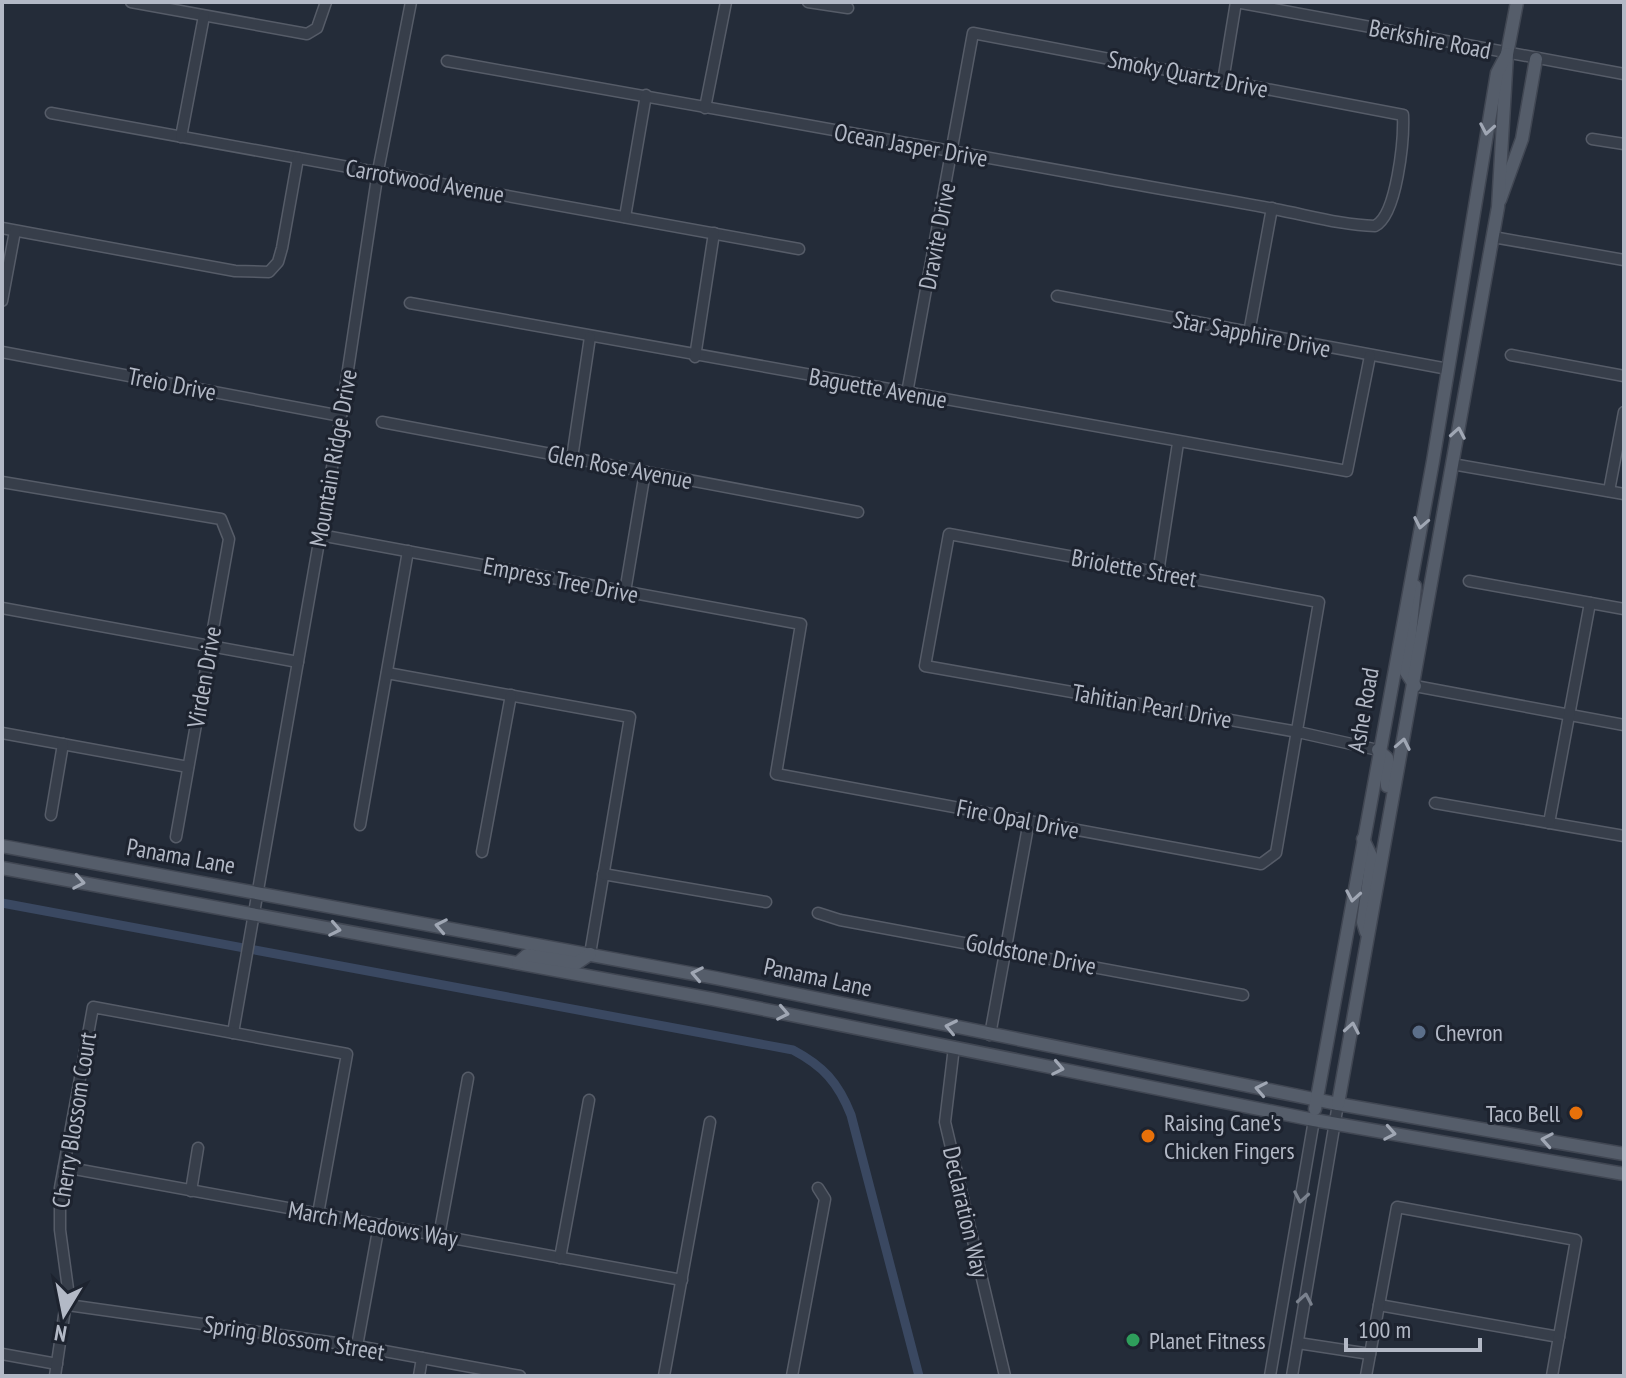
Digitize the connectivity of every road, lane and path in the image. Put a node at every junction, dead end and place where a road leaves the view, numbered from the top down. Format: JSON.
{"nodes":[{"id":1,"x":131,"y":2,"type":"edge"},
{"id":2,"x":326,"y":2,"type":"edge"},
{"id":3,"x":411,"y":2,"type":"edge"},
{"id":4,"x":726,"y":2,"type":"edge"},
{"id":5,"x":808,"y":2,"type":"edge"},
{"id":6,"x":1236,"y":2,"type":"edge"},
{"id":7,"x":1517,"y":2,"type":"edge"},
{"id":8,"x":848,"y":8,"type":"dead end"},
{"id":9,"x":204,"y":16,"type":"junction"},
{"id":10,"x":973,"y":33,"type":"joint"},
{"id":11,"x":1507,"y":54,"type":"junction"},
{"id":12,"x":1536,"y":59,"type":"junction"},
{"id":13,"x":447,"y":61,"type":"dead end"},
{"id":14,"x":1624,"y":74,"type":"edge"},
{"id":15,"x":1223,"y":81,"type":"junction"},
{"id":16,"x":646,"y":95,"type":"junction"},
{"id":17,"x":705,"y":108,"type":"junction"},
{"id":18,"x":51,"y":113,"type":"dead end"},
{"id":19,"x":181,"y":137,"type":"junction"},
{"id":20,"x":1592,"y":139,"type":"dead end"},
{"id":21,"x":1624,"y":144,"type":"edge"},
{"id":22,"x":952,"y":152,"type":"junction"},
{"id":23,"x":298,"y":158,"type":"junction"},
{"id":24,"x":378,"y":171,"type":"junction"},
{"id":25,"x":1498,"y":207,"type":"junction"},
{"id":26,"x":1272,"y":208,"type":"junction"},
{"id":27,"x":625,"y":217,"type":"junction"},
{"id":28,"x":1375,"y":226,"type":"joint"},
{"id":29,"x":2,"y":228,"type":"edge"},
{"id":30,"x":15,"y":231,"type":"junction"},
{"id":31,"x":714,"y":233,"type":"junction"},
{"id":32,"x":1493,"y":237,"type":"junction"},
{"id":33,"x":799,"y":249,"type":"dead end"},
{"id":34,"x":1624,"y":260,"type":"edge"},
{"id":35,"x":1057,"y":296,"type":"dead end"},
{"id":36,"x":2,"y":301,"type":"edge"},
{"id":37,"x":410,"y":303,"type":"dead end"},
{"id":38,"x":1249,"y":333,"type":"junction"},
{"id":39,"x":590,"y":337,"type":"junction"},
{"id":40,"x":2,"y":352,"type":"edge"},
{"id":41,"x":1511,"y":355,"type":"dead end"},
{"id":42,"x":1370,"y":356,"type":"junction"},
{"id":43,"x":695,"y":357,"type":"junction"},
{"id":44,"x":1448,"y":369,"type":"junction"},
{"id":45,"x":1624,"y":376,"type":"edge"},
{"id":46,"x":907,"y":393,"type":"junction"},
{"id":47,"x":1624,"y":412,"type":"edge"},
{"id":48,"x":341,"y":416,"type":"junction"},
{"id":49,"x":382,"y":422,"type":"dead end"},
{"id":50,"x":1178,"y":443,"type":"junction"},
{"id":51,"x":572,"y":458,"type":"junction"},
{"id":52,"x":1452,"y":464,"type":"junction"},
{"id":53,"x":645,"y":472,"type":"junction"},
{"id":54,"x":2,"y":482,"type":"edge"},
{"id":55,"x":1609,"y":491,"type":"junction"},
{"id":56,"x":1624,"y":494,"type":"edge"},
{"id":57,"x":858,"y":512,"type":"dead end"},
{"id":58,"x":320,"y":535,"type":"junction"},
{"id":59,"x":408,"y":551,"type":"junction"},
{"id":60,"x":1412,"y":571,"type":"junction"},
{"id":61,"x":1158,"y":573,"type":"junction"},
{"id":62,"x":1469,"y":581,"type":"dead end"},
{"id":63,"x":625,"y":592,"type":"junction"},
{"id":64,"x":1590,"y":603,"type":"junction"},
{"id":65,"x":2,"y":608,"type":"edge"},
{"id":66,"x":1624,"y":609,"type":"edge"},
{"id":67,"x":209,"y":647,"type":"junction"},
{"id":68,"x":298,"y":662,"type":"junction"},
{"id":69,"x":925,"y":666,"type":"joint"},
{"id":70,"x":387,"y":673,"type":"junction"},
{"id":71,"x":1415,"y":686,"type":"junction"},
{"id":72,"x":511,"y":695,"type":"junction"},
{"id":73,"x":1569,"y":715,"type":"junction"},
{"id":74,"x":1624,"y":725,"type":"edge"},
{"id":75,"x":1298,"y":732,"type":"junction"},
{"id":76,"x":2,"y":733,"type":"edge"},
{"id":77,"x":63,"y":744,"type":"junction"},
{"id":78,"x":1378,"y":750,"type":"junction"},
{"id":79,"x":188,"y":767,"type":"junction"},
{"id":80,"x":776,"y":774,"type":"joint"},
{"id":81,"x":1435,"y":803,"type":"dead end"},
{"id":82,"x":51,"y":815,"type":"dead end"},
{"id":83,"x":1029,"y":821,"type":"junction"},
{"id":84,"x":1549,"y":823,"type":"junction"},
{"id":85,"x":360,"y":825,"type":"dead end"},
{"id":86,"x":1624,"y":836,"type":"edge"},
{"id":87,"x":176,"y":837,"type":"dead end"},
{"id":88,"x":1363,"y":839,"type":"junction"},
{"id":89,"x":1385,"y":844,"type":"junction"},
{"id":90,"x":2,"y":846,"type":"edge"},
{"id":91,"x":482,"y":852,"type":"dead end"},
{"id":92,"x":2,"y":868,"type":"edge"},
{"id":93,"x":603,"y":874,"type":"junction"},
{"id":94,"x":259,"y":892,"type":"junction"},
{"id":95,"x":766,"y":902,"type":"dead end"},
{"id":96,"x":818,"y":913,"type":"dead end"},
{"id":97,"x":255,"y":914,"type":"junction"},
{"id":98,"x":1368,"y":936,"type":"junction"},
{"id":99,"x":1006,"y":948,"type":"junction"},
{"id":100,"x":590,"y":954,"type":"junction"},
{"id":101,"x":518,"y":963,"type":"junction"},
{"id":102,"x":1243,"y":995,"type":"dead end"},
{"id":103,"x":233,"y":1033,"type":"junction"},
{"id":104,"x":990,"y":1035,"type":"junction"},
{"id":105,"x":954,"y":1047,"type":"junction"},
{"id":106,"x":468,"y":1078,"type":"dead end"},
{"id":107,"x":589,"y":1100,"type":"dead end"},
{"id":108,"x":1317,"y":1100,"type":"junction"},
{"id":109,"x":1338,"y":1104,"type":"junction"},
{"id":110,"x":1314,"y":1120,"type":"junction"},
{"id":111,"x":710,"y":1122,"type":"dead end"},
{"id":112,"x":1335,"y":1123,"type":"junction"},
{"id":113,"x":198,"y":1148,"type":"dead end"},
{"id":114,"x":1624,"y":1154,"type":"edge"},
{"id":115,"x":64,"y":1167,"type":"junction"},
{"id":116,"x":1624,"y":1174,"type":"edge"},
{"id":117,"x":818,"y":1188,"type":"dead end"},
{"id":118,"x":191,"y":1191,"type":"junction"},
{"id":119,"x":318,"y":1214,"type":"junction"},
{"id":120,"x":379,"y":1225,"type":"junction"},
{"id":121,"x":439,"y":1236,"type":"junction"},
{"id":122,"x":560,"y":1258,"type":"junction"},
{"id":123,"x":682,"y":1280,"type":"junction"},
{"id":124,"x":68,"y":1305,"type":"junction"},
{"id":125,"x":1379,"y":1305,"type":"junction"},
{"id":126,"x":1559,"y":1337,"type":"junction"},
{"id":127,"x":1298,"y":1343,"type":"junction"},
{"id":128,"x":357,"y":1346,"type":"junction"},
{"id":129,"x":2,"y":1354,"type":"edge"},
{"id":130,"x":1370,"y":1354,"type":"junction"},
{"id":131,"x":422,"y":1358,"type":"junction"},
{"id":132,"x":56,"y":1370,"type":"edge"},
{"id":133,"x":419,"y":1376,"type":"edge"},
{"id":134,"x":520,"y":1376,"type":"edge"},
{"id":135,"x":664,"y":1376,"type":"edge"},
{"id":136,"x":792,"y":1376,"type":"edge"},
{"id":137,"x":1005,"y":1376,"type":"edge"},
{"id":138,"x":1270,"y":1376,"type":"edge"},
{"id":139,"x":1292,"y":1376,"type":"edge"},
{"id":140,"x":1366,"y":1376,"type":"edge"},
{"id":141,"x":1552,"y":1376,"type":"edge"}],
"edges":[{"from":1,"to":9,"type":"street"},
{"from":2,"to":9,"type":"street"},
{"from":3,"to":24,"type":"street","name":"Mountain Ridge Drive"},
{"from":4,"to":17,"type":"street"},
{"from":5,"to":8,"type":"street"},
{"from":6,"to":11,"type":"street","name":"Berkshire Road"},
{"from":6,"to":15,"type":"street"},
{"from":7,"to":11,"type":"main road","name":"Ashe Road"},
{"from":9,"to":19,"type":"street"},
{"from":10,"to":15,"type":"street","name":"Smoky Quartz Drive"},
{"from":10,"to":22,"type":"street","name":"Dravite Drive"},
{"from":11,"to":12,"type":"street","name":"Berkshire Road"},
{"from":11,"to":25,"type":"main road","name":"Ashe Road"},
{"from":11,"to":44,"type":"main road","name":"Ashe Road","one_way":true},
{"from":12,"to":14,"type":"street","name":"Berkshire Road"},
{"from":12,"to":25,"type":"main road"},
{"from":13,"to":16,"type":"street","name":"Ocean Jasper Drive"},
{"from":15,"to":28,"type":"street","name":"Smoky Quartz Drive"},
{"from":16,"to":17,"type":"street","name":"Ocean Jasper Drive"},
{"from":16,"to":27,"type":"street"},
{"from":17,"to":22,"type":"street","name":"Ocean Jasper Drive"},
{"from":18,"to":19,"type":"street","name":"Carrotwood Avenue"},
{"from":19,"to":23,"type":"street","name":"Carrotwood Avenue"},
{"from":20,"to":21,"type":"street"},
{"from":22,"to":26,"type":"street","name":"Ocean Jasper Drive"},
{"from":22,"to":46,"type":"street","name":"Dravite Drive"},
{"from":23,"to":24,"type":"street","name":"Carrotwood Avenue"},
{"from":23,"to":30,"type":"street"},
{"from":24,"to":27,"type":"street","name":"Carrotwood Avenue"},
{"from":24,"to":48,"type":"street","name":"Mountain Ridge Drive"},
{"from":25,"to":32,"type":"main road","name":"Ashe Road"},
{"from":26,"to":28,"type":"street","name":"Ocean Jasper Drive"},
{"from":26,"to":38,"type":"street"},
{"from":27,"to":31,"type":"street","name":"Carrotwood Avenue"},
{"from":29,"to":30,"type":"street"},
{"from":30,"to":36,"type":"street"},
{"from":31,"to":33,"type":"street","name":"Carrotwood Avenue"},
{"from":31,"to":43,"type":"street"},
{"from":32,"to":34,"type":"street"},
{"from":52,"to":32,"type":"main road","name":"Ashe Road","one_way":true},
{"from":35,"to":38,"type":"street","name":"Star Sapphire Drive"},
{"from":37,"to":39,"type":"street","name":"Baguette Avenue"},
{"from":38,"to":42,"type":"street","name":"Star Sapphire Drive"},
{"from":39,"to":43,"type":"street","name":"Baguette Avenue"},
{"from":39,"to":51,"type":"street"},
{"from":40,"to":48,"type":"street","name":"Treio Drive"},
{"from":41,"to":45,"type":"street"},
{"from":42,"to":44,"type":"street","name":"Star Sapphire Drive"},
{"from":42,"to":50,"type":"street","name":"Baguette Avenue"},
{"from":43,"to":46,"type":"street","name":"Baguette Avenue"},
{"from":44,"to":60,"type":"main road","name":"Ashe Road","one_way":true},
{"from":46,"to":50,"type":"street","name":"Baguette Avenue"},
{"from":47,"to":55,"type":"street"},
{"from":48,"to":58,"type":"street","name":"Mountain Ridge Drive"},
{"from":49,"to":51,"type":"street","name":"Glen Rose Avenue"},
{"from":50,"to":61,"type":"street"},
{"from":51,"to":53,"type":"street","name":"Glen Rose Avenue"},
{"from":52,"to":55,"type":"street"},
{"from":52,"to":71,"type":"main road","name":"Ashe Road"},
{"from":53,"to":57,"type":"street","name":"Glen Rose Avenue"},
{"from":53,"to":63,"type":"street"},
{"from":54,"to":67,"type":"street","name":"Virden Drive"},
{"from":55,"to":56,"type":"street"},
{"from":58,"to":59,"type":"street","name":"Empress Tree Drive"},
{"from":58,"to":68,"type":"street","name":"Mountain Ridge Drive"},
{"from":59,"to":63,"type":"street","name":"Empress Tree Drive"},
{"from":59,"to":70,"type":"street"},
{"from":60,"to":71,"type":"main road"},
{"from":60,"to":78,"type":"main road","name":"Ashe Road"},
{"from":61,"to":69,"type":"street","name":"Briolette Street"},
{"from":61,"to":75,"type":"street","name":"Briolette Street"},
{"from":62,"to":64,"type":"street"},
{"from":63,"to":80,"type":"street","name":"Empress Tree Drive"},
{"from":64,"to":66,"type":"street"},
{"from":64,"to":73,"type":"street"},
{"from":65,"to":67,"type":"street"},
{"from":67,"to":68,"type":"street"},
{"from":67,"to":79,"type":"street","name":"Virden Drive"},
{"from":68,"to":94,"type":"street","name":"Mountain Ridge Drive"},
{"from":69,"to":75,"type":"street","name":"Tahitian Pearl Drive"},
{"from":70,"to":72,"type":"street"},
{"from":70,"to":85,"type":"street"},
{"from":71,"to":73,"type":"street"},
{"from":89,"to":71,"type":"main road","name":"Ashe Road","one_way":true},
{"from":72,"to":91,"type":"street"},
{"from":72,"to":93,"type":"street"},
{"from":73,"to":74,"type":"street"},
{"from":73,"to":84,"type":"street"},
{"from":75,"to":78,"type":"street","name":"Tahitian Pearl Drive"},
{"from":75,"to":83,"type":"street","name":"Fire Opal Drive"},
{"from":76,"to":77,"type":"street"},
{"from":77,"to":79,"type":"street"},
{"from":77,"to":82,"type":"street"},
{"from":78,"to":88,"type":"main road","name":"Ashe Road"},
{"from":78,"to":89,"type":"main road"},
{"from":79,"to":87,"type":"street","name":"Virden Drive"},
{"from":80,"to":83,"type":"street","name":"Fire Opal Drive"},
{"from":81,"to":84,"type":"street"},
{"from":83,"to":99,"type":"street"},
{"from":84,"to":86,"type":"street"},
{"from":88,"to":98,"type":"main road"},
{"from":88,"to":108,"type":"main road","name":"Ashe Road","one_way":true},
{"from":89,"to":98,"type":"main road","name":"Ashe Road"},
{"from":90,"to":94,"type":"main road","name":"Panama Lane"},
{"from":92,"to":97,"type":"main road","name":"Panama Lane","one_way":true},
{"from":93,"to":95,"type":"street"},
{"from":93,"to":100,"type":"street"},
{"from":94,"to":97,"type":"street","name":"Mountain Ridge Drive"},
{"from":100,"to":94,"type":"main road","name":"Panama Lane","one_way":true},
{"from":96,"to":99,"type":"street","name":"Goldstone Drive"},
{"from":97,"to":101,"type":"main road","name":"Panama Lane","one_way":true},
{"from":97,"to":103,"type":"street","name":"Mountain Ridge Drive"},
{"from":109,"to":98,"type":"main road","name":"Ashe Road","one_way":true},
{"from":99,"to":102,"type":"street","name":"Goldstone Drive"},
{"from":99,"to":104,"type":"street"},
{"from":100,"to":101,"type":"main road"},
{"from":104,"to":100,"type":"main road","name":"Panama Lane","one_way":true},
{"from":101,"to":105,"type":"main road","name":"Panama Lane","one_way":true},
{"from":103,"to":115,"type":"street","name":"Cherry Blossom Court"},
{"from":103,"to":119,"type":"street"},
{"from":104,"to":105,"type":"main road"},
{"from":108,"to":104,"type":"main road","name":"Panama Lane","one_way":true},
{"from":105,"to":110,"type":"main road","name":"Panama Lane","one_way":true},
{"from":105,"to":137,"type":"street","name":"Declaration Way"},
{"from":106,"to":121,"type":"street"},
{"from":107,"to":122,"type":"street"},
{"from":108,"to":109,"type":"main road","name":"Panama Lane"},
{"from":108,"to":110,"type":"main road","name":"Ashe Road"},
{"from":109,"to":112,"type":"street","name":"Ashe Road"},
{"from":114,"to":109,"type":"main road","name":"Panama Lane","one_way":true},
{"from":110,"to":112,"type":"main road","name":"Panama Lane"},
{"from":110,"to":138,"type":"street","name":"Ashe Road","one_way":true},
{"from":111,"to":123,"type":"street"},
{"from":112,"to":116,"type":"main road","name":"Panama Lane","one_way":true},
{"from":127,"to":112,"type":"street","name":"Ashe Road","one_way":true},
{"from":113,"to":118,"type":"street"},
{"from":115,"to":118,"type":"street","name":"March Meadows Way"},
{"from":115,"to":124,"type":"street","name":"Cherry Blossom Court"},
{"from":117,"to":136,"type":"street"},
{"from":118,"to":119,"type":"street","name":"March Meadows Way"},
{"from":119,"to":120,"type":"street","name":"March Meadows Way"},
{"from":120,"to":121,"type":"street","name":"March Meadows Way"},
{"from":120,"to":128,"type":"street"},
{"from":121,"to":122,"type":"street","name":"March Meadows Way"},
{"from":122,"to":123,"type":"street","name":"March Meadows Way"},
{"from":123,"to":135,"type":"street"},
{"from":124,"to":128,"type":"street","name":"Spring Blossom Street"},
{"from":124,"to":132,"type":"street","name":"Cherry Blossom Court"},
{"from":125,"to":126,"type":"street"},
{"from":125,"to":126,"type":"street"},
{"from":125,"to":130,"type":"street"},
{"from":126,"to":141,"type":"street"},
{"from":127,"to":130,"type":"street"},
{"from":127,"to":139,"type":"street","name":"Ashe Road"},
{"from":128,"to":131,"type":"street","name":"Spring Blossom Street"},
{"from":129,"to":132,"type":"street"},
{"from":130,"to":140,"type":"street"},
{"from":131,"to":133,"type":"street"},
{"from":131,"to":134,"type":"street","name":"Spring Blossom Street"}]}
